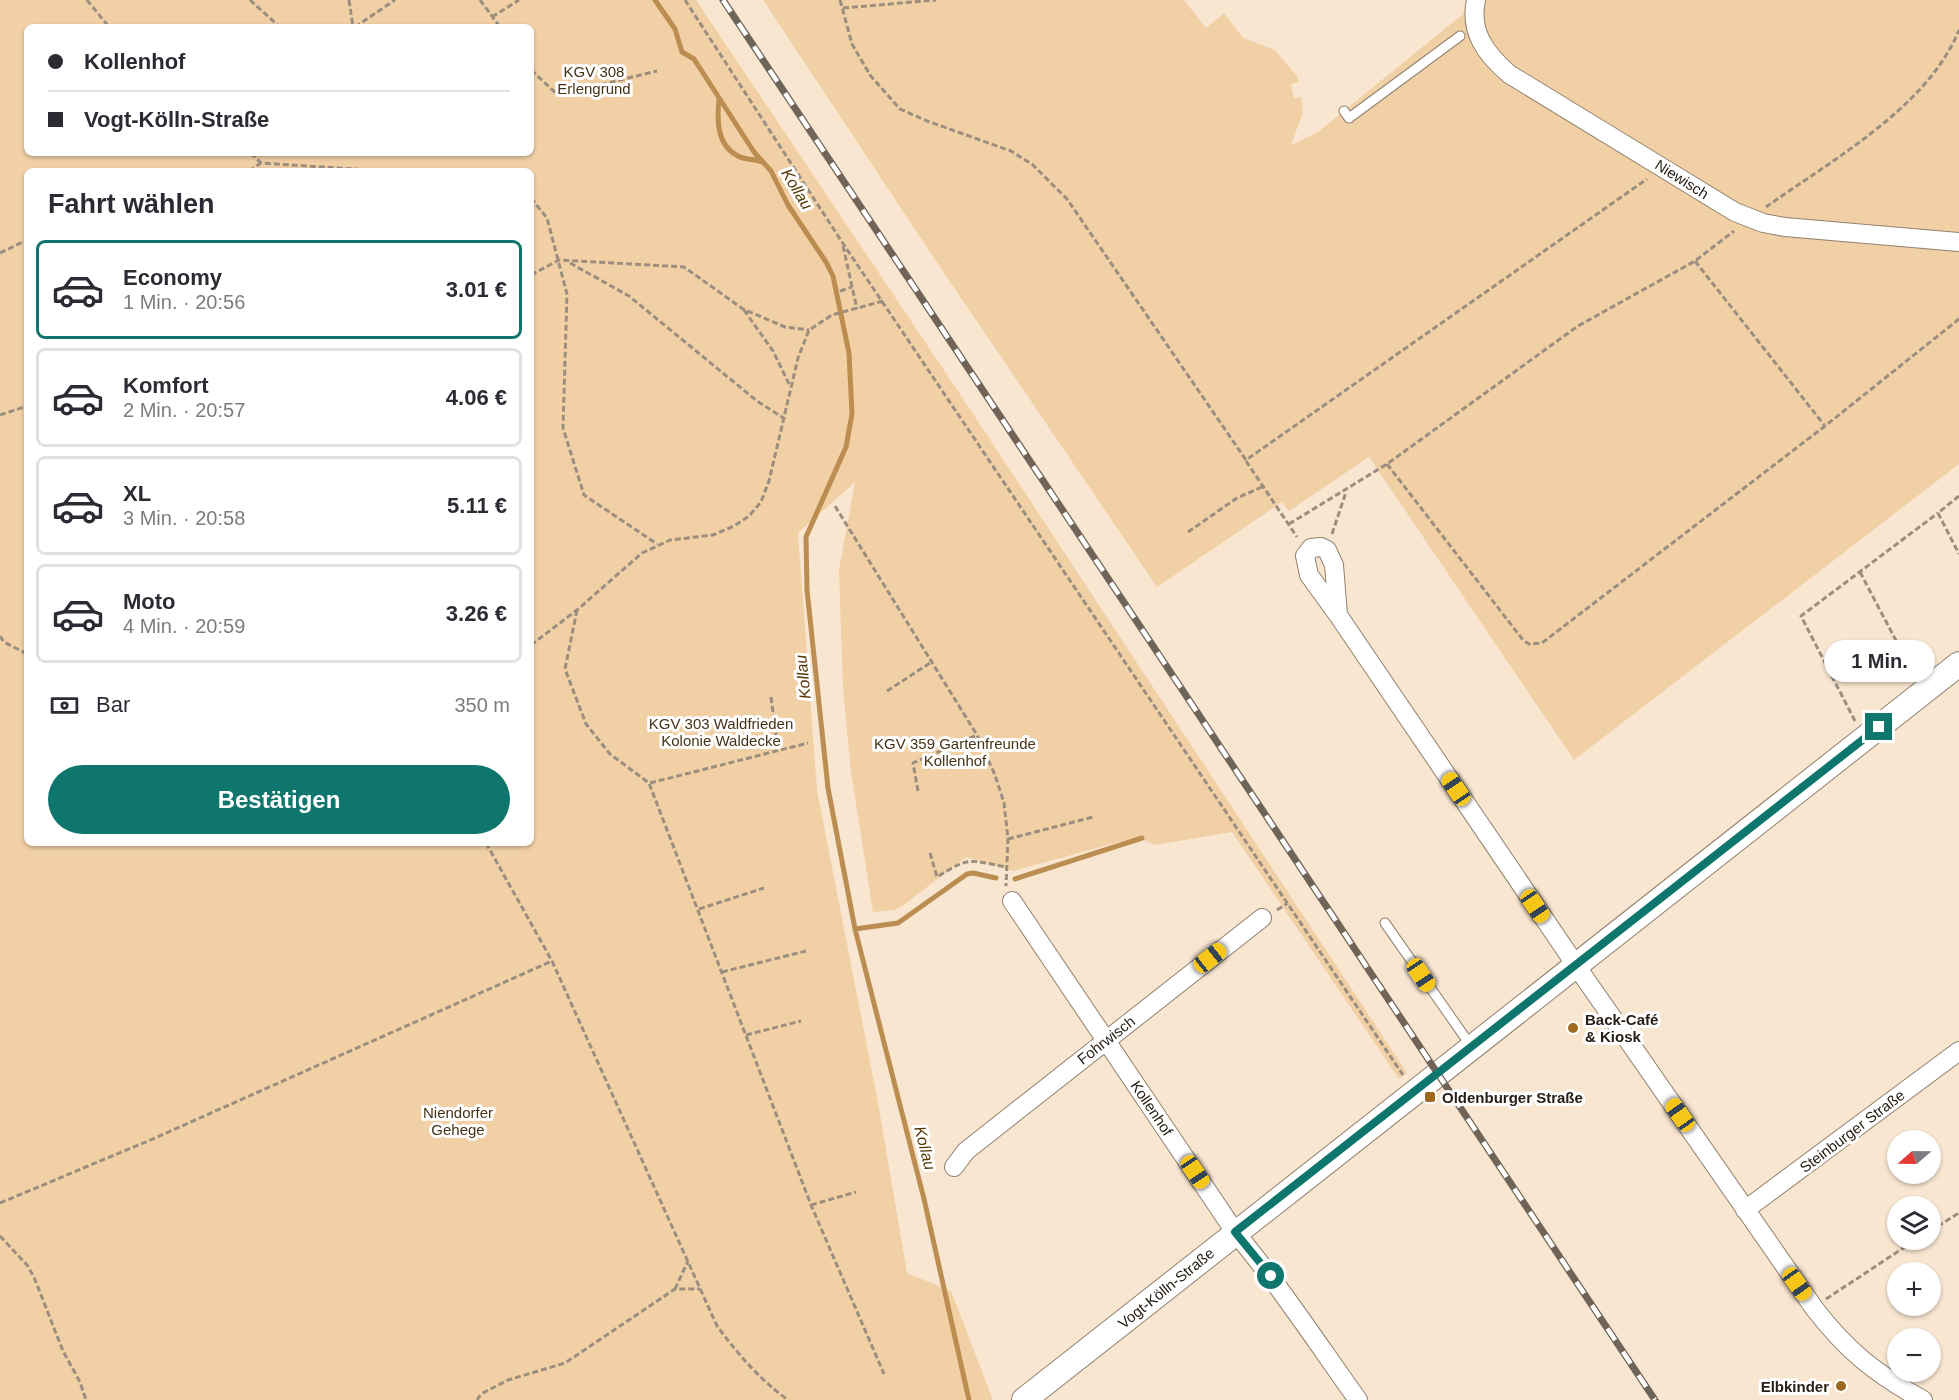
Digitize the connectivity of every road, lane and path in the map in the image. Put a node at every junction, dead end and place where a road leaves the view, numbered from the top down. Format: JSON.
{"nodes":[{"id":1,"x":87,"y":0,"type":"edge"},
{"id":2,"x":250,"y":0,"type":"edge"},
{"id":3,"x":349,"y":0,"type":"edge"},
{"id":4,"x":395,"y":0,"type":"edge"},
{"id":5,"x":480,"y":0,"type":"edge"},
{"id":6,"x":519,"y":0,"type":"edge"},
{"id":7,"x":685,"y":0,"type":"edge"},
{"id":8,"x":840,"y":0,"type":"edge"},
{"id":9,"x":936,"y":0,"type":"edge"},
{"id":10,"x":1476,"y":0,"type":"edge"},
{"id":11,"x":843,"y":8,"type":"junction"},
{"id":12,"x":492,"y":17,"type":"junction"},
{"id":13,"x":107,"y":24,"type":"edge"},
{"id":14,"x":277,"y":24,"type":"edge"},
{"id":15,"x":353,"y":24,"type":"edge"},
{"id":16,"x":359,"y":24,"type":"edge"},
{"id":17,"x":498,"y":24,"type":"edge"},
{"id":18,"x":1959,"y":30,"type":"edge"},
{"id":19,"x":1460,"y":36,"type":"dead end"},
{"id":20,"x":657,"y":71,"type":"dead end"},
{"id":21,"x":534,"y":73,"type":"edge"},
{"id":22,"x":1344,"y":111,"type":"dead end"},
{"id":23,"x":254,"y":156,"type":"edge"},
{"id":24,"x":261,"y":163,"type":"junction"},
{"id":25,"x":1664,"y":167,"type":"junction"},
{"id":26,"x":254,"y":168,"type":"edge"},
{"id":27,"x":338,"y":168,"type":"edge"},
{"id":28,"x":534,"y":202,"type":"edge"},
{"id":29,"x":1749,"y":219,"type":"junction"},
{"id":30,"x":24,"y":241,"type":"edge"},
{"id":31,"x":842,"y":242,"type":"junction"},
{"id":32,"x":1959,"y":242,"type":"edge"},
{"id":33,"x":0,"y":253,"type":"edge"},
{"id":34,"x":559,"y":260,"type":"junction"},
{"id":35,"x":1695,"y":261,"type":"junction"},
{"id":36,"x":569,"y":262,"type":"junction"},
{"id":37,"x":534,"y":273,"type":"edge"},
{"id":38,"x":852,"y":287,"type":"junction"},
{"id":39,"x":840,"y":291,"type":"dead end"},
{"id":40,"x":883,"y":301,"type":"junction"},
{"id":41,"x":743,"y":309,"type":"junction"},
{"id":42,"x":857,"y":309,"type":"junction"},
{"id":43,"x":1959,"y":319,"type":"edge"},
{"id":44,"x":809,"y":330,"type":"junction"},
{"id":45,"x":791,"y":387,"type":"junction"},
{"id":46,"x":24,"y":407,"type":"edge"},
{"id":47,"x":0,"y":415,"type":"edge"},
{"id":48,"x":785,"y":420,"type":"junction"},
{"id":49,"x":1825,"y":426,"type":"junction"},
{"id":50,"x":1246,"y":460,"type":"junction"},
{"id":51,"x":1387,"y":464,"type":"junction"},
{"id":52,"x":1262,"y":487,"type":"junction"},
{"id":53,"x":1347,"y":490,"type":"junction"},
{"id":54,"x":1959,"y":496,"type":"edge"},
{"id":55,"x":835,"y":506,"type":"dead end"},
{"id":56,"x":1938,"y":513,"type":"junction"},
{"id":57,"x":1289,"y":524,"type":"junction"},
{"id":58,"x":1188,"y":532,"type":"dead end"},
{"id":59,"x":657,"y":544,"type":"junction"},
{"id":60,"x":1327,"y":550,"type":"junction"},
{"id":61,"x":1307,"y":552,"type":"junction"},
{"id":62,"x":1959,"y":554,"type":"edge"},
{"id":63,"x":1860,"y":572,"type":"junction"},
{"id":64,"x":577,"y":610,"type":"junction"},
{"id":65,"x":1338,"y":615,"type":"junction"},
{"id":66,"x":0,"y":636,"type":"edge"},
{"id":67,"x":534,"y":643,"type":"edge"},
{"id":68,"x":24,"y":652,"type":"edge"},
{"id":69,"x":930,"y":663,"type":"junction"},
{"id":70,"x":1959,"y":664,"type":"edge"},
{"id":71,"x":887,"y":691,"type":"dead end"},
{"id":72,"x":1923,"y":692,"type":"junction"},
{"id":73,"x":771,"y":697,"type":"dead end"},
{"id":74,"x":977,"y":735,"type":"junction"},
{"id":75,"x":1864,"y":739,"type":"junction"},
{"id":76,"x":808,"y":743,"type":"dead end"},
{"id":77,"x":778,"y":750,"type":"junction"},
{"id":78,"x":649,"y":783,"type":"junction"},
{"id":79,"x":918,"y":791,"type":"dead end"},
{"id":80,"x":1093,"y":817,"type":"dead end"},
{"id":81,"x":1008,"y":838,"type":"junction"},
{"id":82,"x":488,"y":846,"type":"edge"},
{"id":83,"x":930,"y":853,"type":"dead end"},
{"id":84,"x":1006,"y":867,"type":"junction"},
{"id":85,"x":764,"y":888,"type":"dead end"},
{"id":86,"x":1012,"y":901,"type":"joint"},
{"id":87,"x":699,"y":909,"type":"junction"},
{"id":88,"x":1262,"y":918,"type":"dead end"},
{"id":89,"x":1385,"y":923,"type":"dead end"},
{"id":90,"x":806,"y":951,"type":"dead end"},
{"id":91,"x":552,"y":962,"type":"junction"},
{"id":92,"x":1575,"y":964,"type":"junction"},
{"id":93,"x":722,"y":972,"type":"junction"},
{"id":94,"x":801,"y":1021,"type":"dead end"},
{"id":95,"x":746,"y":1035,"type":"junction"},
{"id":96,"x":1107,"y":1040,"type":"junction"},
{"id":97,"x":1473,"y":1048,"type":"junction"},
{"id":98,"x":1959,"y":1052,"type":"edge"},
{"id":99,"x":1414,"y":1092,"type":"junction"},
{"id":100,"x":954,"y":1167,"type":"dead end"},
{"id":101,"x":856,"y":1192,"type":"dead end"},
{"id":102,"x":0,"y":1203,"type":"edge"},
{"id":103,"x":811,"y":1205,"type":"junction"},
{"id":104,"x":1745,"y":1210,"type":"junction"},
{"id":105,"x":1959,"y":1213,"type":"edge"},
{"id":106,"x":1941,"y":1224,"type":"edge"},
{"id":107,"x":1235,"y":1232,"type":"junction"},
{"id":108,"x":0,"y":1236,"type":"edge"},
{"id":109,"x":1901,"y":1250,"type":"edge"},
{"id":110,"x":688,"y":1261,"type":"junction"},
{"id":111,"x":675,"y":1288,"type":"junction"},
{"id":112,"x":700,"y":1289,"type":"junction"},
{"id":113,"x":1814,"y":1308,"type":"junction"},
{"id":114,"x":884,"y":1374,"type":"dead end"},
{"id":115,"x":86,"y":1400,"type":"edge"},
{"id":116,"x":477,"y":1400,"type":"edge"},
{"id":117,"x":788,"y":1400,"type":"edge"},
{"id":118,"x":1024,"y":1400,"type":"edge"},
{"id":119,"x":1358,"y":1400,"type":"edge"},
{"id":120,"x":1923,"y":1400,"type":"edge"}],
"edges":[{"from":1,"to":13,"type":"path"},
{"from":2,"to":14,"type":"path"},
{"from":3,"to":15,"type":"path"},
{"from":4,"to":16,"type":"path"},
{"from":5,"to":12,"type":"path"},
{"from":6,"to":12,"type":"path"},
{"from":7,"to":31,"type":"path"},
{"from":8,"to":11,"type":"path"},
{"from":9,"to":11,"type":"path"},
{"from":10,"to":25,"type":"street","name":"Niewisch"},
{"from":11,"to":50,"type":"path"},
{"from":12,"to":17,"type":"path"},
{"from":18,"to":29,"type":"path"},
{"from":19,"to":22,"type":"lane"},
{"from":20,"to":21,"type":"path"},
{"from":23,"to":24,"type":"path"},
{"from":24,"to":26,"type":"path"},
{"from":24,"to":27,"type":"path"},
{"from":25,"to":29,"type":"street","name":"Niewisch"},
{"from":25,"to":50,"type":"path"},
{"from":28,"to":34,"type":"path"},
{"from":29,"to":32,"type":"street","name":"Niewisch"},
{"from":29,"to":35,"type":"path"},
{"from":30,"to":33,"type":"path"},
{"from":31,"to":38,"type":"path"},
{"from":31,"to":40,"type":"path"},
{"from":34,"to":36,"type":"path"},
{"from":34,"to":37,"type":"path"},
{"from":34,"to":59,"type":"path"},
{"from":35,"to":49,"type":"path"},
{"from":35,"to":51,"type":"path"},
{"from":36,"to":41,"type":"path"},
{"from":36,"to":48,"type":"path"},
{"from":38,"to":39,"type":"path"},
{"from":38,"to":42,"type":"path"},
{"from":40,"to":42,"type":"path"},
{"from":40,"to":99,"type":"path"},
{"from":41,"to":44,"type":"path"},
{"from":41,"to":45,"type":"path"},
{"from":42,"to":44,"type":"path"},
{"from":43,"to":49,"type":"path"},
{"from":44,"to":45,"type":"path"},
{"from":45,"to":48,"type":"path"},
{"from":46,"to":47,"type":"path"},
{"from":48,"to":59,"type":"path"},
{"from":49,"to":51,"type":"path"},
{"from":50,"to":52,"type":"path"},
{"from":51,"to":53,"type":"path"},
{"from":52,"to":57,"type":"path"},
{"from":52,"to":58,"type":"path"},
{"from":53,"to":57,"type":"path"},
{"from":53,"to":60,"type":"path"},
{"from":54,"to":56,"type":"path"},
{"from":55,"to":69,"type":"path"},
{"from":56,"to":62,"type":"path"},
{"from":56,"to":63,"type":"path"},
{"from":57,"to":61,"type":"path"},
{"from":59,"to":64,"type":"path"},
{"from":60,"to":61,"type":"street"},
{"from":60,"to":65,"type":"street"},
{"from":61,"to":65,"type":"street"},
{"from":63,"to":72,"type":"path"},
{"from":63,"to":75,"type":"path"},
{"from":64,"to":67,"type":"path"},
{"from":64,"to":78,"type":"path"},
{"from":65,"to":92,"type":"street"},
{"from":66,"to":68,"type":"path"},
{"from":69,"to":71,"type":"path"},
{"from":69,"to":74,"type":"path"},
{"from":70,"to":72,"type":"street","name":"Vogt-Kölln-Straße"},
{"from":72,"to":75,"type":"street","name":"Vogt-Kölln-Straße"},
{"from":73,"to":77,"type":"path"},
{"from":74,"to":79,"type":"path"},
{"from":74,"to":81,"type":"path"},
{"from":75,"to":92,"type":"street","name":"Vogt-Kölln-Straße"},
{"from":76,"to":77,"type":"path"},
{"from":77,"to":78,"type":"path"},
{"from":78,"to":87,"type":"path"},
{"from":80,"to":81,"type":"path"},
{"from":81,"to":84,"type":"path"},
{"from":82,"to":91,"type":"path"},
{"from":83,"to":84,"type":"path"},
{"from":84,"to":86,"type":"path"},
{"from":85,"to":87,"type":"path"},
{"from":86,"to":96,"type":"street","name":"Kollenhof"},
{"from":87,"to":93,"type":"path"},
{"from":88,"to":96,"type":"street","name":"Fohrwisch"},
{"from":89,"to":97,"type":"lane"},
{"from":90,"to":93,"type":"path"},
{"from":91,"to":102,"type":"path"},
{"from":91,"to":110,"type":"path"},
{"from":92,"to":97,"type":"street","name":"Vogt-Kölln-Straße"},
{"from":92,"to":104,"type":"street"},
{"from":93,"to":95,"type":"path"},
{"from":94,"to":95,"type":"path"},
{"from":95,"to":103,"type":"path"},
{"from":96,"to":100,"type":"street","name":"Fohrwisch"},
{"from":96,"to":107,"type":"street","name":"Kollenhof"},
{"from":97,"to":99,"type":"street","name":"Vogt-Kölln-Straße"},
{"from":98,"to":104,"type":"street","name":"Steinburger Straße"},
{"from":99,"to":107,"type":"street","name":"Vogt-Kölln-Straße"},
{"from":101,"to":103,"type":"path"},
{"from":103,"to":114,"type":"path"},
{"from":104,"to":113,"type":"street"},
{"from":105,"to":106,"type":"path"},
{"from":107,"to":118,"type":"street","name":"Vogt-Kölln-Straße"},
{"from":107,"to":119,"type":"street","name":"Kollenhof"},
{"from":108,"to":115,"type":"path"},
{"from":109,"to":113,"type":"path"},
{"from":110,"to":111,"type":"path"},
{"from":110,"to":112,"type":"path"},
{"from":111,"to":112,"type":"path"},
{"from":111,"to":116,"type":"path"},
{"from":112,"to":117,"type":"path"},
{"from":113,"to":120,"type":"street"}]}
